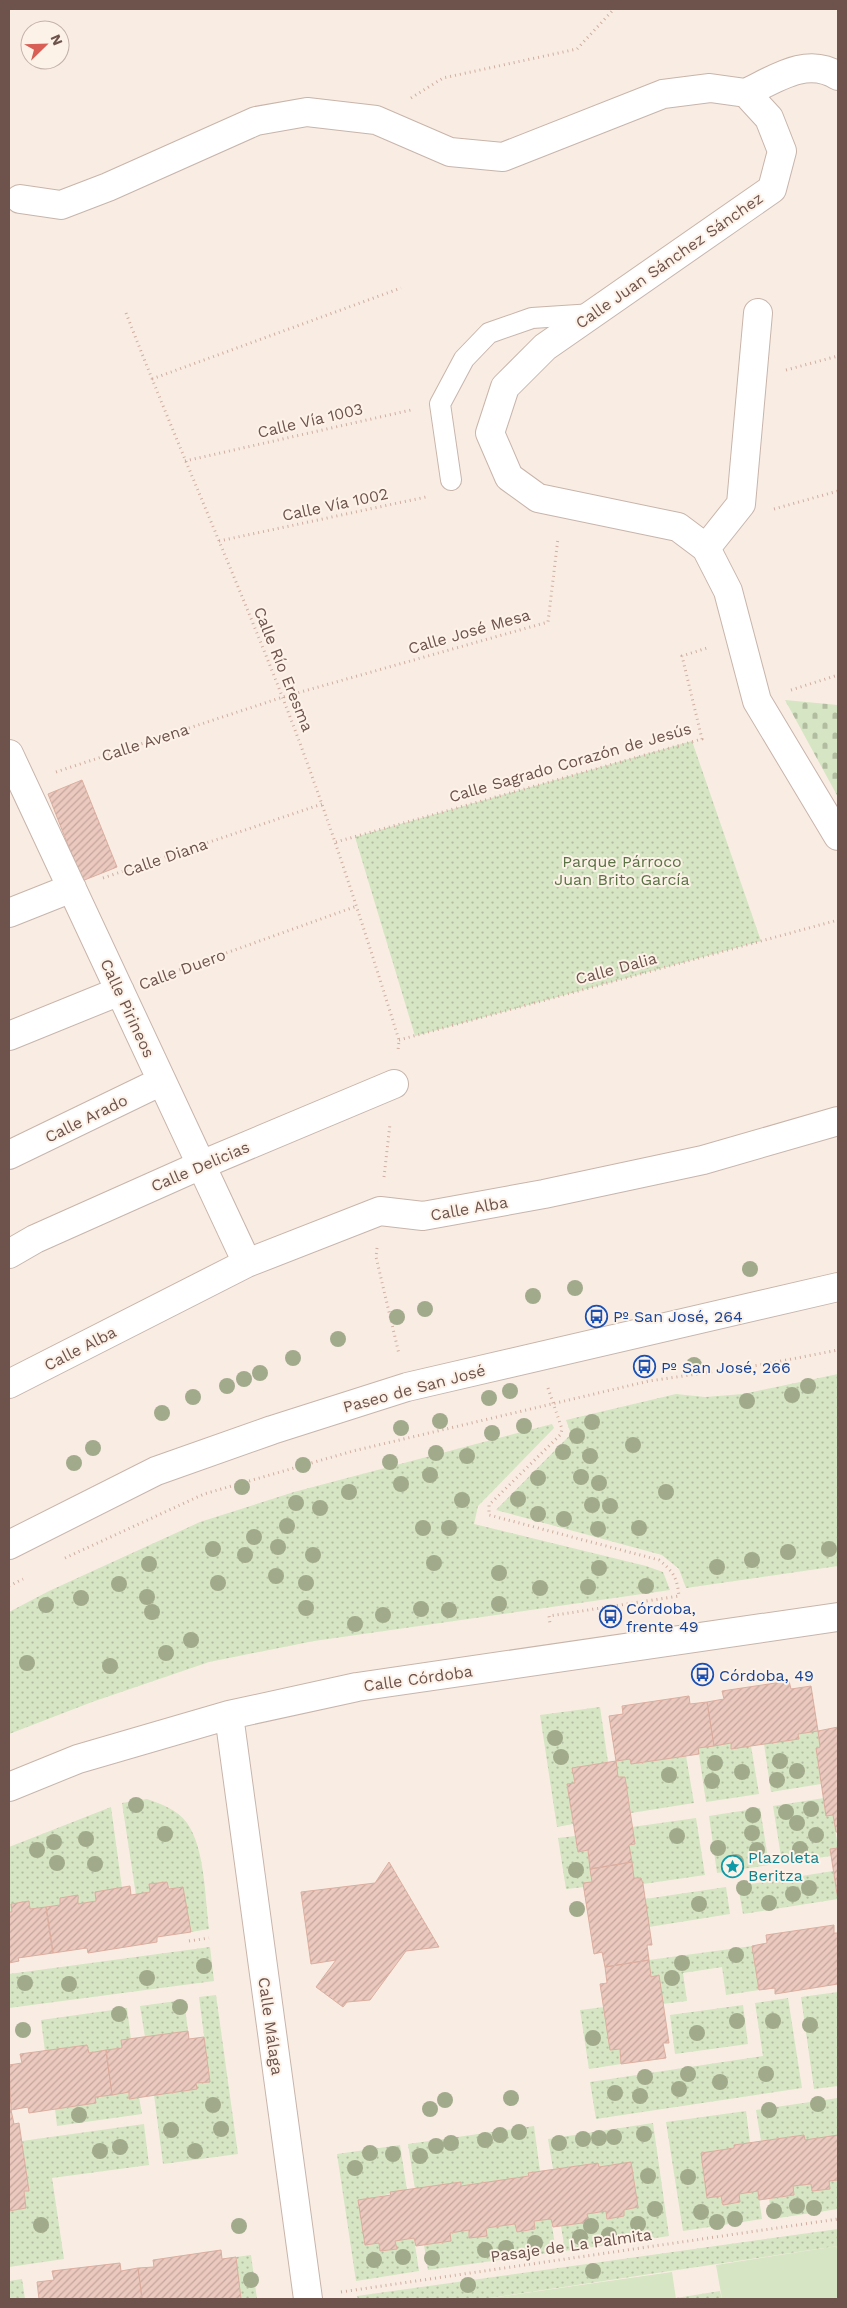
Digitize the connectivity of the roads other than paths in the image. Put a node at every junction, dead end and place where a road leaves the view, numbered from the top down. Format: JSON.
{"nodes":[{"id":1,"x":838,"y":76,"type":"edge"},
{"id":2,"x":746,"y":93,"type":"junction"},
{"id":3,"x":20,"y":199,"type":"dead end"},
{"id":4,"x":758,"y":313,"type":"dead end"},
{"id":5,"x":593,"y":314,"type":"junction"},
{"id":6,"x":452,"y":480,"type":"road end"},
{"id":7,"x":706,"y":548,"type":"junction"},
{"id":8,"x":9,"y":754,"type":"edge"},
{"id":9,"x":16,"y":786,"type":"edge"},
{"id":10,"x":838,"y":836,"type":"edge"},
{"id":11,"x":72,"y":888,"type":"junction"},
{"id":12,"x":9,"y":913,"type":"edge"},
{"id":13,"x":120,"y":991,"type":"junction"},
{"id":14,"x":9,"y":1036,"type":"edge"},
{"id":15,"x":162,"y":1081,"type":"junction"},
{"id":16,"x":394,"y":1084,"type":"dead end"},
{"id":17,"x":838,"y":1121,"type":"edge"},
{"id":18,"x":9,"y":1155,"type":"edge"},
{"id":19,"x":201,"y":1165,"type":"junction"},
{"id":20,"x":9,"y":1254,"type":"edge"},
{"id":21,"x":247,"y":1263,"type":"junction"},
{"id":22,"x":838,"y":1287,"type":"edge"},
{"id":23,"x":9,"y":1384,"type":"edge"},
{"id":24,"x":9,"y":1545,"type":"edge"},
{"id":25,"x":838,"y":1616,"type":"edge"},
{"id":26,"x":266,"y":1708,"type":"junction"},
{"id":27,"x":229,"y":1715,"type":"junction"},
{"id":28,"x":193,"y":1726,"type":"junction"},
{"id":29,"x":234,"y":1753,"type":"junction"},
{"id":30,"x":9,"y":1787,"type":"edge"},
{"id":31,"x":308,"y":2298,"type":"edge"}],
"edges":[{"from":1,"to":2,"type":"street"},
{"from":2,"to":3,"type":"street"},
{"from":2,"to":5,"type":"street","name":"Calle Juan Sánchez Sánchez"},
{"from":4,"to":7,"type":"street"},
{"from":5,"to":6,"type":"lane"},
{"from":5,"to":7,"type":"street","name":"Calle Juan Sánchez Sánchez"},
{"from":7,"to":10,"type":"street","name":"Calle Juan Sánchez Sánchez"},
{"from":8,"to":9,"type":"street","name":"Calle Pirineos"},
{"from":9,"to":11,"type":"street","name":"Calle Pirineos"},
{"from":11,"to":12,"type":"street"},
{"from":11,"to":13,"type":"street","name":"Calle Pirineos"},
{"from":13,"to":14,"type":"street","name":"Calle Duero"},
{"from":13,"to":15,"type":"street","name":"Calle Pirineos"},
{"from":15,"to":18,"type":"street","name":"Calle Arado"},
{"from":15,"to":19,"type":"street","name":"Calle Pirineos"},
{"from":16,"to":19,"type":"street","name":"Calle Delicias"},
{"from":17,"to":21,"type":"street","name":"Calle Alba"},
{"from":19,"to":20,"type":"street","name":"Calle Delicias"},
{"from":19,"to":21,"type":"street","name":"Calle Pirineos"},
{"from":21,"to":23,"type":"street","name":"Calle Alba"},
{"from":22,"to":24,"type":"street","name":"Paseo de San José"},
{"from":25,"to":26,"type":"street","name":"Calle Córdoba"},
{"from":26,"to":27,"type":"street","name":"Calle Córdoba"},
{"from":26,"to":29,"type":"street"},
{"from":27,"to":28,"type":"street","name":"Calle Córdoba"},
{"from":27,"to":29,"type":"street","name":"Calle Málaga"},
{"from":28,"to":29,"type":"street"},
{"from":28,"to":30,"type":"street","name":"Calle Córdoba"},
{"from":29,"to":31,"type":"street","name":"Calle Málaga"}]}
